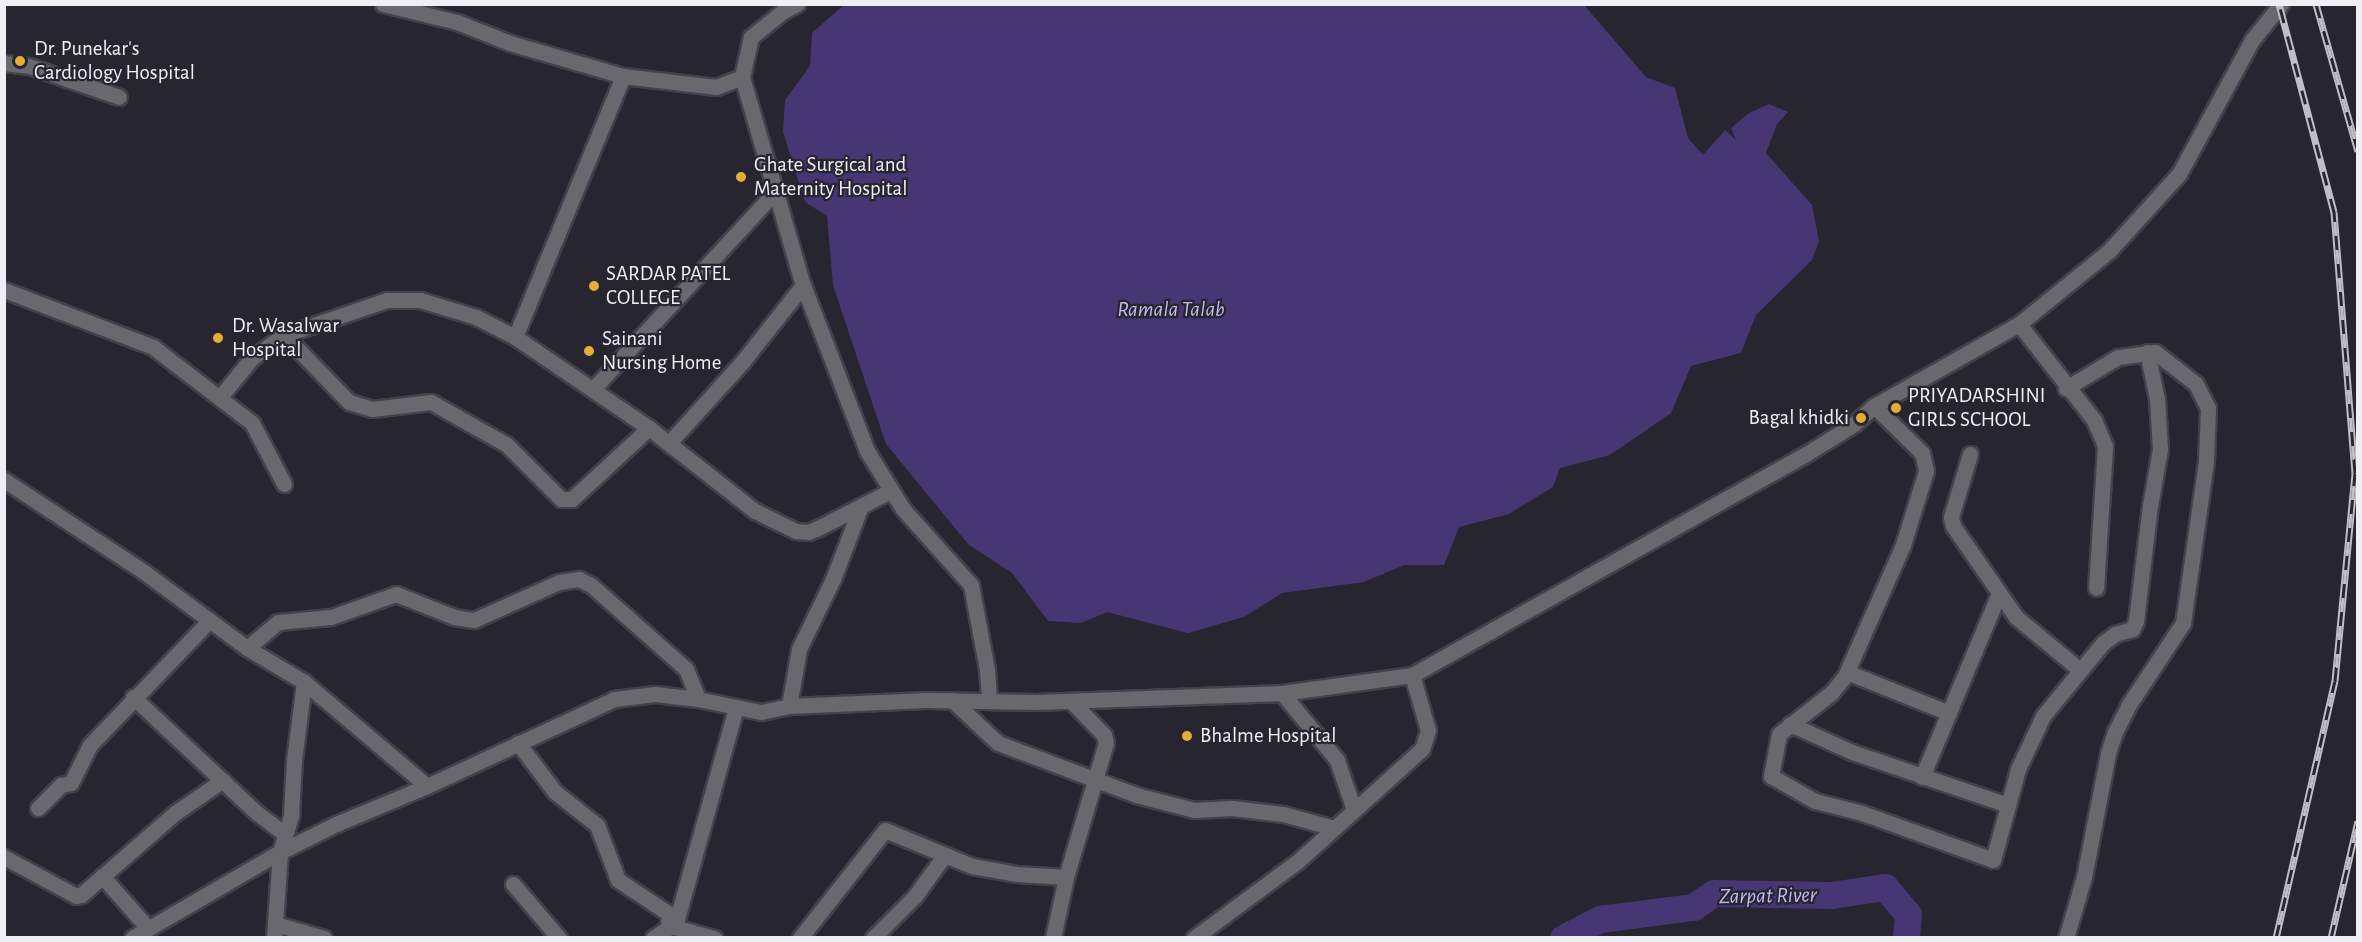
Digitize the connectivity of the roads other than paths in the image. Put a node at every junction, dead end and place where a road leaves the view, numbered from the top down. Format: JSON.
{"nodes":[{"id":1,"x":383,"y":4,"type":"edge"},
{"id":2,"x":797,"y":4,"type":"edge"},
{"id":3,"x":2281,"y":4,"type":"edge"},
{"id":4,"x":4,"y":63,"type":"edge"},
{"id":5,"x":623,"y":76,"type":"junction"},
{"id":6,"x":742,"y":77,"type":"junction"},
{"id":7,"x":119,"y":97,"type":"dead end"},
{"id":8,"x":775,"y":192,"type":"junction"},
{"id":9,"x":803,"y":285,"type":"junction"},
{"id":10,"x":4,"y":290,"type":"edge"},
{"id":11,"x":2019,"y":324,"type":"junction"},
{"id":12,"x":284,"y":335,"type":"junction"},
{"id":13,"x":515,"y":337,"type":"junction"},
{"id":14,"x":2147,"y":352,"type":"junction"},
{"id":15,"x":2066,"y":388,"type":"junction"},
{"id":16,"x":593,"y":389,"type":"junction"},
{"id":17,"x":220,"y":397,"type":"junction"},
{"id":18,"x":1874,"y":406,"type":"junction"},
{"id":19,"x":649,"y":428,"type":"junction"},
{"id":20,"x":669,"y":443,"type":"junction"},
{"id":21,"x":1970,"y":454,"type":"dead end"},
{"id":22,"x":4,"y":480,"type":"edge"},
{"id":23,"x":284,"y":484,"type":"dead end"},
{"id":24,"x":890,"y":491,"type":"junction"},
{"id":25,"x":861,"y":506,"type":"junction"},
{"id":26,"x":2096,"y":588,"type":"dead end"},
{"id":27,"x":1998,"y":595,"type":"junction"},
{"id":28,"x":209,"y":621,"type":"junction"},
{"id":29,"x":247,"y":648,"type":"junction"},
{"id":30,"x":2080,"y":670,"type":"junction"},
{"id":31,"x":1847,"y":672,"type":"junction"},
{"id":32,"x":1412,"y":675,"type":"junction"},
{"id":33,"x":304,"y":682,"type":"junction"},
{"id":34,"x":1282,"y":693,"type":"junction"},
{"id":35,"x":133,"y":697,"type":"junction"},
{"id":36,"x":698,"y":699,"type":"junction"},
{"id":37,"x":952,"y":700,"type":"junction"},
{"id":38,"x":989,"y":700,"type":"junction"},
{"id":39,"x":1071,"y":700,"type":"junction"},
{"id":40,"x":789,"y":706,"type":"junction"},
{"id":41,"x":736,"y":707,"type":"junction"},
{"id":42,"x":1949,"y":713,"type":"junction"},
{"id":43,"x":1790,"y":724,"type":"junction"},
{"id":44,"x":518,"y":743,"type":"junction"},
{"id":45,"x":1922,"y":777,"type":"junction"},
{"id":46,"x":223,"y":780,"type":"junction"},
{"id":47,"x":1096,"y":781,"type":"junction"},
{"id":48,"x":427,"y":786,"type":"junction"},
{"id":49,"x":2008,"y":805,"type":"junction"},
{"id":50,"x":38,"y":808,"type":"dead end"},
{"id":51,"x":1354,"y":810,"type":"junction"},
{"id":52,"x":1334,"y":828,"type":"junction"},
{"id":53,"x":284,"y":833,"type":"junction"},
{"id":54,"x":280,"y":852,"type":"junction"},
{"id":55,"x":944,"y":856,"type":"junction"},
{"id":56,"x":4,"y":857,"type":"edge"},
{"id":57,"x":102,"y":876,"type":"junction"},
{"id":58,"x":1066,"y":877,"type":"junction"},
{"id":59,"x":513,"y":884,"type":"dead end"},
{"id":60,"x":670,"y":922,"type":"junction"},
{"id":61,"x":147,"y":927,"type":"junction"},
{"id":62,"x":275,"y":931,"type":"edge"},
{"id":63,"x":698,"y":936,"type":"edge"},
{"id":64,"x":1198,"y":936,"type":"edge"},
{"id":65,"x":132,"y":938,"type":"edge"},
{"id":66,"x":324,"y":938,"type":"edge"},
{"id":67,"x":559,"y":938,"type":"edge"},
{"id":68,"x":645,"y":938,"type":"edge"},
{"id":69,"x":654,"y":938,"type":"edge"},
{"id":70,"x":714,"y":938,"type":"edge"},
{"id":71,"x":800,"y":938,"type":"edge"},
{"id":72,"x":873,"y":938,"type":"edge"},
{"id":73,"x":1053,"y":938,"type":"edge"},
{"id":74,"x":2066,"y":938,"type":"edge"}],
"edges":[{"from":1,"to":5,"type":"street"},
{"from":2,"to":6,"type":"street"},
{"from":3,"to":11,"type":"street"},
{"from":4,"to":7,"type":"street"},
{"from":5,"to":6,"type":"street"},
{"from":5,"to":13,"type":"street"},
{"from":6,"to":8,"type":"street"},
{"from":8,"to":9,"type":"street"},
{"from":8,"to":16,"type":"street"},
{"from":9,"to":20,"type":"street"},
{"from":9,"to":24,"type":"street"},
{"from":10,"to":17,"type":"street"},
{"from":11,"to":15,"type":"street"},
{"from":11,"to":18,"type":"street"},
{"from":12,"to":13,"type":"street"},
{"from":12,"to":17,"type":"street"},
{"from":12,"to":19,"type":"street"},
{"from":13,"to":16,"type":"street"},
{"from":14,"to":15,"type":"street"},
{"from":14,"to":30,"type":"street"},
{"from":14,"to":74,"type":"street"},
{"from":15,"to":26,"type":"street"},
{"from":16,"to":19,"type":"street"},
{"from":17,"to":23,"type":"street"},
{"from":18,"to":31,"type":"street"},
{"from":18,"to":32,"type":"street"},
{"from":19,"to":20,"type":"street"},
{"from":20,"to":25,"type":"street"},
{"from":21,"to":27,"type":"street"},
{"from":22,"to":28,"type":"street"},
{"from":24,"to":25,"type":"street"},
{"from":24,"to":38,"type":"street"},
{"from":25,"to":40,"type":"street"},
{"from":27,"to":30,"type":"street"},
{"from":27,"to":42,"type":"street"},
{"from":28,"to":29,"type":"street"},
{"from":28,"to":35,"type":"street"},
{"from":29,"to":33,"type":"street"},
{"from":29,"to":36,"type":"street"},
{"from":30,"to":49,"type":"street"},
{"from":31,"to":42,"type":"street"},
{"from":31,"to":43,"type":"street"},
{"from":32,"to":34,"type":"street"},
{"from":32,"to":51,"type":"street"},
{"from":33,"to":48,"type":"street"},
{"from":33,"to":53,"type":"street"},
{"from":34,"to":39,"type":"street"},
{"from":34,"to":51,"type":"street"},
{"from":35,"to":46,"type":"street"},
{"from":35,"to":50,"type":"street"},
{"from":36,"to":41,"type":"street"},
{"from":36,"to":44,"type":"street"},
{"from":37,"to":38,"type":"street"},
{"from":37,"to":40,"type":"street"},
{"from":37,"to":47,"type":"street"},
{"from":38,"to":39,"type":"street"},
{"from":39,"to":47,"type":"street"},
{"from":40,"to":41,"type":"street"},
{"from":41,"to":60,"type":"street"},
{"from":42,"to":45,"type":"street"},
{"from":43,"to":45,"type":"street"},
{"from":43,"to":49,"type":"street"},
{"from":44,"to":48,"type":"street"},
{"from":44,"to":60,"type":"street"},
{"from":45,"to":49,"type":"street"},
{"from":46,"to":53,"type":"street"},
{"from":46,"to":57,"type":"street"},
{"from":47,"to":52,"type":"street"},
{"from":47,"to":58,"type":"street"},
{"from":48,"to":54,"type":"street"},
{"from":51,"to":52,"type":"street"},
{"from":52,"to":64,"type":"street"},
{"from":53,"to":54,"type":"street"},
{"from":54,"to":61,"type":"street"},
{"from":54,"to":62,"type":"street"},
{"from":55,"to":58,"type":"street"},
{"from":55,"to":71,"type":"street"},
{"from":55,"to":72,"type":"street"},
{"from":56,"to":57,"type":"street"},
{"from":57,"to":61,"type":"street"},
{"from":58,"to":73,"type":"street"},
{"from":59,"to":67,"type":"street"},
{"from":60,"to":63,"type":"street"},
{"from":60,"to":68,"type":"street"},
{"from":60,"to":69,"type":"street"},
{"from":61,"to":65,"type":"street"},
{"from":62,"to":66,"type":"street"},
{"from":63,"to":70,"type":"street"}]}
